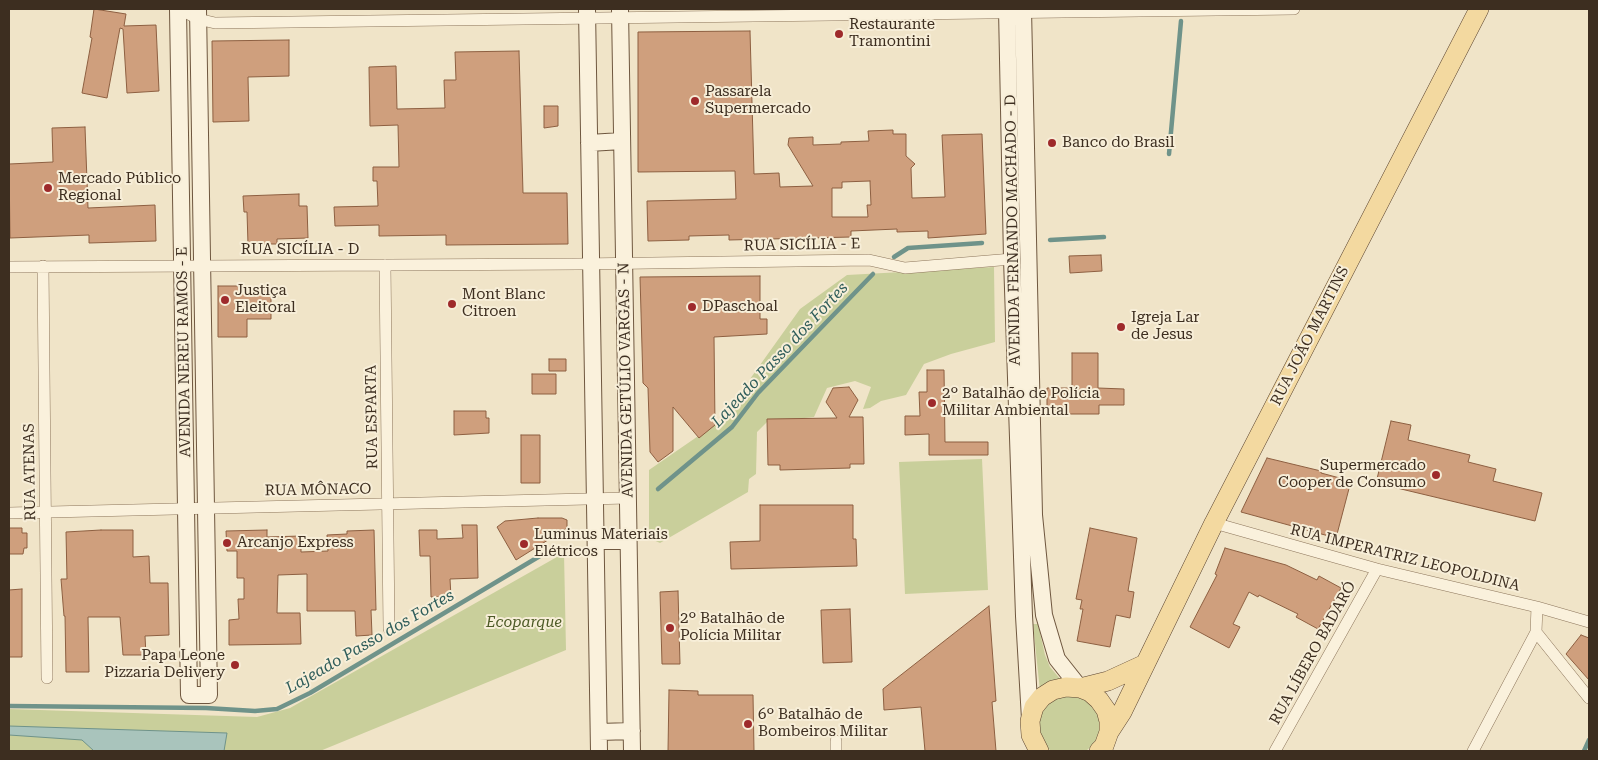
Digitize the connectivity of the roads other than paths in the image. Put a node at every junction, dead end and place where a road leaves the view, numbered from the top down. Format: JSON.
{"nodes":[{"id":1,"x":179,"y":9,"type":"edge"},
{"id":2,"x":1294,"y":9,"type":"edge"},
{"id":3,"x":1479,"y":9,"type":"edge"},
{"id":4,"x":1015,"y":10,"type":"edge"},
{"id":5,"x":587,"y":13,"type":"edge"},
{"id":6,"x":620,"y":13,"type":"edge"},
{"id":7,"x":198,"y":14,"type":"edge"},
{"id":8,"x":622,"y":141,"type":"junction"},
{"id":9,"x":590,"y":143,"type":"junction"},
{"id":10,"x":1012,"y":259,"type":"junction"},
{"id":11,"x":592,"y":263,"type":"junction"},
{"id":12,"x":624,"y":263,"type":"junction"},
{"id":13,"x":385,"y":265,"type":"junction"},
{"id":14,"x":43,"y":266,"type":"junction"},
{"id":15,"x":182,"y":266,"type":"junction"},
{"id":16,"x":202,"y":266,"type":"junction"},
{"id":17,"x":9,"y":267,"type":"edge"},
{"id":18,"x":184,"y":403,"type":"junction"},
{"id":19,"x":204,"y":403,"type":"junction"},
{"id":20,"x":628,"y":498,"type":"junction"},
{"id":21,"x":595,"y":499,"type":"junction"},
{"id":22,"x":388,"y":504,"type":"junction"},
{"id":23,"x":206,"y":508,"type":"junction"},
{"id":24,"x":186,"y":509,"type":"junction"},
{"id":25,"x":45,"y":512,"type":"junction"},
{"id":26,"x":9,"y":513,"type":"edge"},
{"id":27,"x":1214,"y":523,"type":"junction"},
{"id":28,"x":596,"y":541,"type":"junction"},
{"id":29,"x":628,"y":541,"type":"junction"},
{"id":30,"x":1029,"y":544,"type":"junction"},
{"id":31,"x":1377,"y":569,"type":"junction"},
{"id":32,"x":188,"y":596,"type":"junction"},
{"id":33,"x":208,"y":596,"type":"junction"},
{"id":34,"x":1537,"y":608,"type":"junction"},
{"id":35,"x":1589,"y":622,"type":"edge"},
{"id":36,"x":389,"y":629,"type":"dead end"},
{"id":37,"x":1536,"y":632,"type":"junction"},
{"id":38,"x":1145,"y":664,"type":"junction"},
{"id":39,"x":47,"y":678,"type":"dead end"},
{"id":40,"x":1080,"y":688,"type":"junction"},
{"id":41,"x":1589,"y":698,"type":"edge"},
{"id":42,"x":632,"y":731,"type":"junction"},
{"id":43,"x":599,"y":732,"type":"junction"},
{"id":44,"x":1033,"y":740,"type":"edge"},
{"id":45,"x":1104,"y":746,"type":"edge"},
{"id":46,"x":599,"y":751,"type":"edge"},
{"id":47,"x":632,"y":751,"type":"edge"},
{"id":48,"x":1275,"y":751,"type":"edge"},
{"id":49,"x":1473,"y":751,"type":"edge"}],
"edges":[{"from":1,"to":7,"type":"street"},
{"from":1,"to":15,"type":"street","name":"AVENIDA NEREU RAMOS - E"},
{"from":2,"to":4,"type":"street"},
{"from":3,"to":27,"type":"main road","name":"RUA JOÃO MARTINS"},
{"from":4,"to":6,"type":"street"},
{"from":4,"to":10,"type":"street","name":"AVENIDA FERNANDO MACHADO - D"},
{"from":4,"to":30,"type":"street","name":"AVENIDA FERNANDO MACHADO - D"},
{"from":5,"to":6,"type":"street"},
{"from":5,"to":7,"type":"street"},
{"from":5,"to":9,"type":"street"},
{"from":6,"to":8,"type":"street","name":"AVENIDA GETÚLIO VARGAS - N"},
{"from":7,"to":16,"type":"street","name":"AVENIDA NEREU RAMOS - E"},
{"from":8,"to":9,"type":"street"},
{"from":8,"to":12,"type":"street","name":"AVENIDA GETÚLIO VARGAS - N"},
{"from":9,"to":11,"type":"street"},
{"from":10,"to":12,"type":"street","name":"RUA SICÍLIA - E"},
{"from":10,"to":30,"type":"street","name":"AVENIDA FERNANDO MACHADO - D"},
{"from":11,"to":12,"type":"street","name":"RUA SICÍLIA - E"},
{"from":11,"to":13,"type":"street","name":"RUA SICÍLIA - D"},
{"from":11,"to":21,"type":"street"},
{"from":12,"to":20,"type":"street","name":"AVENIDA GETÚLIO VARGAS - N"},
{"from":13,"to":16,"type":"street","name":"RUA SICÍLIA - D"},
{"from":13,"to":22,"type":"street","name":"RUA ESPARTA"},
{"from":14,"to":15,"type":"street","name":"RUA SICÍLIA - D"},
{"from":14,"to":17,"type":"street","name":"RUA SICÍLIA - D"},
{"from":14,"to":25,"type":"street","name":"RUA ATENAS"},
{"from":15,"to":16,"type":"street","name":"RUA SICÍLIA - D"},
{"from":15,"to":18,"type":"street","name":"AVENIDA NEREU RAMOS - E"},
{"from":16,"to":19,"type":"street","name":"AVENIDA NEREU RAMOS - E"},
{"from":18,"to":19,"type":"street"},
{"from":18,"to":24,"type":"street","name":"AVENIDA NEREU RAMOS - E"},
{"from":19,"to":23,"type":"street","name":"AVENIDA NEREU RAMOS - E"},
{"from":20,"to":21,"type":"street","name":"RUA MÔNACO"},
{"from":20,"to":29,"type":"street","name":"AVENIDA GETÚLIO VARGAS - N"},
{"from":21,"to":22,"type":"street","name":"RUA MÔNACO"},
{"from":21,"to":28,"type":"street"},
{"from":22,"to":23,"type":"street","name":"RUA MÔNACO"},
{"from":22,"to":36,"type":"street","name":"RUA ESPARTA"},
{"from":23,"to":24,"type":"street","name":"RUA MÔNACO"},
{"from":23,"to":33,"type":"street","name":"AVENIDA NEREU RAMOS - E"},
{"from":24,"to":25,"type":"street","name":"RUA MÔNACO"},
{"from":24,"to":32,"type":"street","name":"AVENIDA NEREU RAMOS - E"},
{"from":25,"to":26,"type":"street","name":"RUA MÔNACO"},
{"from":25,"to":39,"type":"street","name":"RUA ATENAS"},
{"from":27,"to":31,"type":"street","name":"RUA IMPERATRIZ LEOPOLDINA"},
{"from":27,"to":38,"type":"main road","name":"RUA JOÃO MARTINS"},
{"from":28,"to":29,"type":"street"},
{"from":28,"to":43,"type":"street"},
{"from":29,"to":42,"type":"street","name":"AVENIDA GETÚLIO VARGAS - N"},
{"from":30,"to":40,"type":"street","name":"AVENIDA FERNANDO MACHADO - D"},
{"from":30,"to":44,"type":"street","name":"AVENIDA FERNANDO MACHADO - D"},
{"from":31,"to":34,"type":"street","name":"RUA IMPERATRIZ LEOPOLDINA"},
{"from":31,"to":48,"type":"street","name":"RUA LÍBERO BADARÓ"},
{"from":32,"to":33,"type":"street"},
{"from":32,"to":33,"type":"street","name":"AVENIDA NEREU RAMOS - E"},
{"from":34,"to":35,"type":"street","name":"RUA IMPERATRIZ LEOPOLDINA"},
{"from":34,"to":37,"type":"street"},
{"from":37,"to":41,"type":"street"},
{"from":37,"to":49,"type":"street"},
{"from":38,"to":40,"type":"main road"},
{"from":38,"to":45,"type":"main road","name":"RUA JOÃO MARTINS"},
{"from":40,"to":44,"type":"main road"},
{"from":40,"to":45,"type":"main road"},
{"from":42,"to":43,"type":"street"},
{"from":42,"to":47,"type":"street","name":"AVENIDA GETÚLIO VARGAS - N"},
{"from":43,"to":46,"type":"street"}]}
